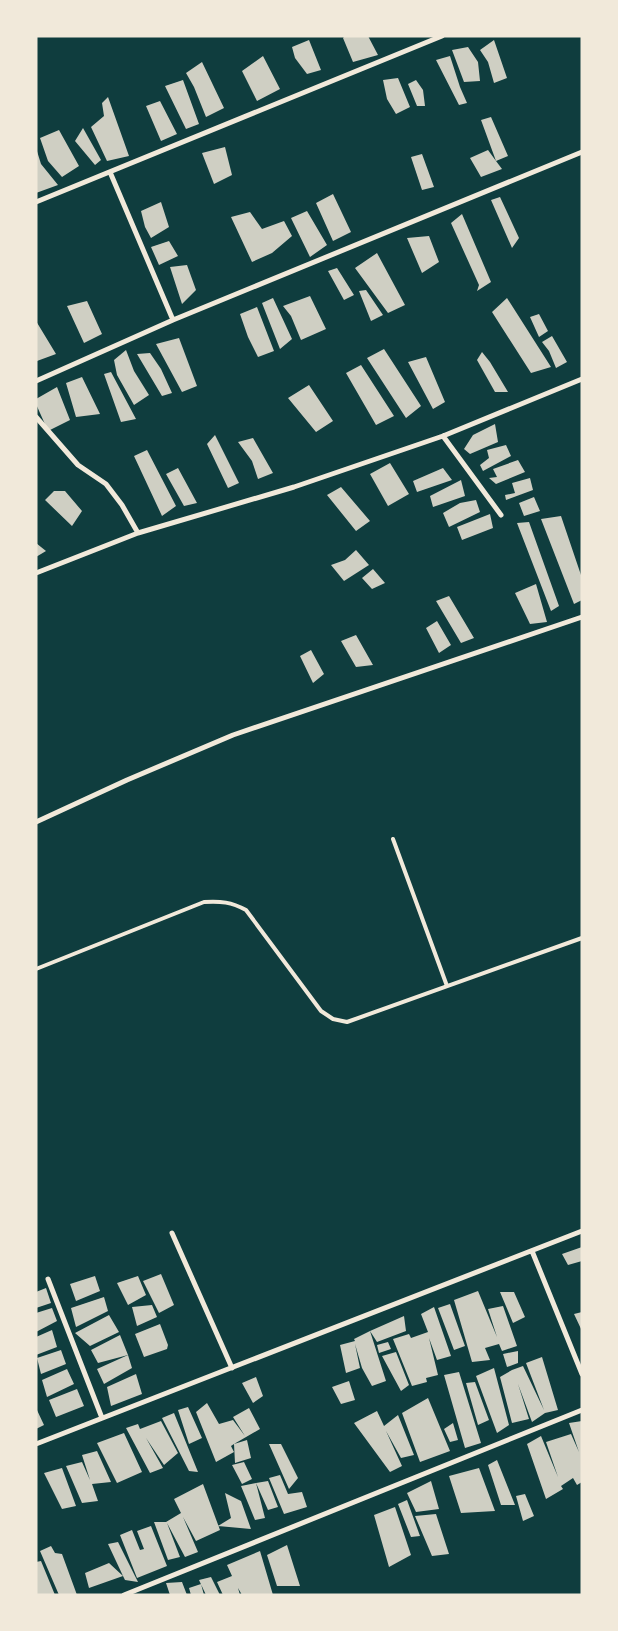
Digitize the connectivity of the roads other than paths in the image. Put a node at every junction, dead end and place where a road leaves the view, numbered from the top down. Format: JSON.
{"nodes":[{"id":1,"x":442,"y":36,"type":"edge"},
{"id":2,"x":582,"y":152,"type":"edge"},
{"id":3,"x":110,"y":172,"type":"junction"},
{"id":4,"x":36,"y":202,"type":"edge"},
{"id":5,"x":173,"y":320,"type":"junction"},
{"id":6,"x":582,"y":379,"type":"edge"},
{"id":7,"x":36,"y":382,"type":"edge"},
{"id":8,"x":36,"y":417,"type":"edge"},
{"id":9,"x":443,"y":436,"type":"junction"},
{"id":10,"x":501,"y":515,"type":"dead end"},
{"id":11,"x":138,"y":533,"type":"junction"},
{"id":12,"x":36,"y":573,"type":"edge"},
{"id":13,"x":582,"y":617,"type":"edge"},
{"id":14,"x":36,"y":822,"type":"edge"},
{"id":15,"x":393,"y":839,"type":"dead end"},
{"id":16,"x":582,"y":938,"type":"edge"},
{"id":17,"x":36,"y":969,"type":"edge"},
{"id":18,"x":447,"y":986,"type":"junction"},
{"id":19,"x":582,"y":1231,"type":"edge"},
{"id":20,"x":172,"y":1233,"type":"dead end"},
{"id":21,"x":532,"y":1251,"type":"junction"},
{"id":22,"x":48,"y":1279,"type":"dead end"},
{"id":23,"x":232,"y":1368,"type":"junction"},
{"id":24,"x":582,"y":1374,"type":"edge"},
{"id":25,"x":582,"y":1410,"type":"edge"},
{"id":26,"x":102,"y":1418,"type":"junction"},
{"id":27,"x":36,"y":1444,"type":"edge"},
{"id":28,"x":124,"y":1595,"type":"edge"}],
"edges":[{"from":1,"to":3,"type":"street"},
{"from":2,"to":5,"type":"street"},
{"from":3,"to":4,"type":"street"},
{"from":3,"to":5,"type":"street"},
{"from":5,"to":7,"type":"street"},
{"from":6,"to":9,"type":"street"},
{"from":8,"to":11,"type":"street"},
{"from":9,"to":10,"type":"street"},
{"from":9,"to":11,"type":"street"},
{"from":11,"to":12,"type":"street"},
{"from":13,"to":14,"type":"street"},
{"from":15,"to":18,"type":"lane"},
{"from":16,"to":18,"type":"lane"},
{"from":17,"to":18,"type":"lane"},
{"from":19,"to":21,"type":"street"},
{"from":20,"to":23,"type":"street"},
{"from":21,"to":23,"type":"street"},
{"from":21,"to":24,"type":"street"},
{"from":22,"to":26,"type":"street"},
{"from":23,"to":26,"type":"street"},
{"from":25,"to":28,"type":"street"},
{"from":26,"to":27,"type":"street"}]}
